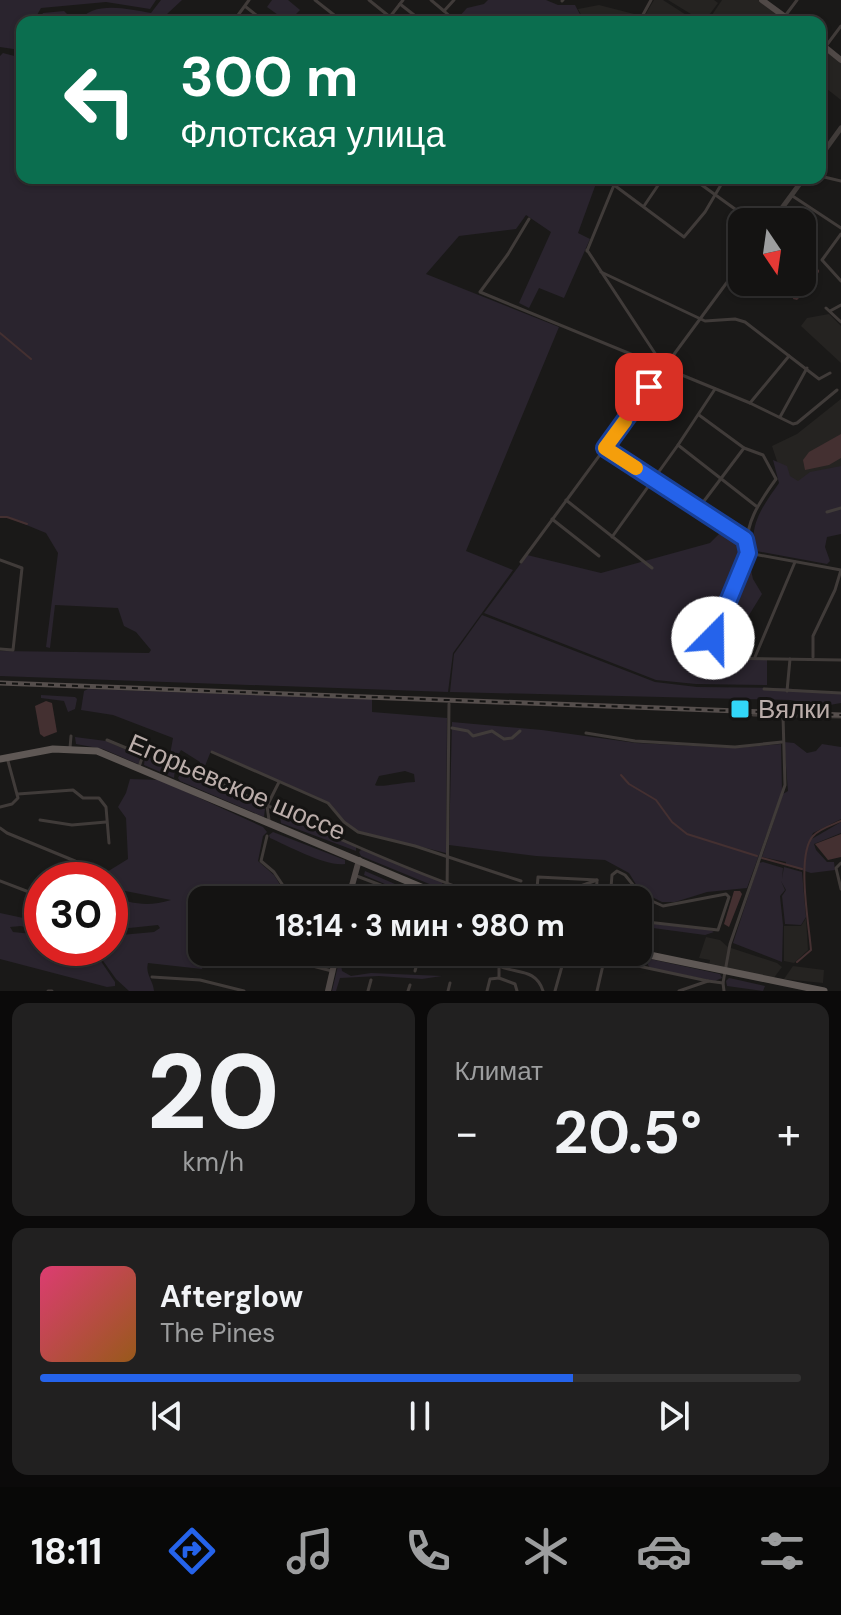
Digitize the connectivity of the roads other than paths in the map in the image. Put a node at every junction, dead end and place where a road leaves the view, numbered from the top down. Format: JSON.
{"nodes":[{"id":1,"x":249,"y":0,"type":"edge"},
{"id":2,"x":315,"y":0,"type":"edge"},
{"id":3,"x":369,"y":0,"type":"edge"},
{"id":4,"x":431,"y":0,"type":"edge"},
{"id":5,"x":454,"y":0,"type":"edge"},
{"id":6,"x":762,"y":0,"type":"edge"},
{"id":7,"x":401,"y":2,"type":"edge"},
{"id":8,"x":324,"y":4,"type":"edge"},
{"id":9,"x":245,"y":6,"type":"junction"},
{"id":10,"x":444,"y":11,"type":"junction"},
{"id":11,"x":238,"y":16,"type":"edge"},
{"id":12,"x":258,"y":16,"type":"edge"},
{"id":13,"x":389,"y":16,"type":"edge"},
{"id":14,"x":416,"y":16,"type":"edge"},
{"id":15,"x":450,"y":16,"type":"edge"},
{"id":16,"x":784,"y":16,"type":"edge"},
{"id":17,"x":841,"y":26,"type":"edge"},
{"id":18,"x":826,"y":42,"type":"edge"},
{"id":19,"x":841,"y":128,"type":"edge"},
{"id":20,"x":826,"y":149,"type":"edge"},
{"id":21,"x":659,"y":184,"type":"edge"},
{"id":22,"x":701,"y":184,"type":"edge"},
{"id":23,"x":722,"y":184,"type":"edge"},
{"id":24,"x":799,"y":184,"type":"edge"},
{"id":25,"x":716,"y":194,"type":"junction"},
{"id":26,"x":791,"y":195,"type":"junction"},
{"id":27,"x":644,"y":206,"type":"junction"},
{"id":28,"x":734,"y":208,"type":"edge"},
{"id":29,"x":782,"y":208,"type":"edge"},
{"id":30,"x":529,"y":219,"type":"dead end"},
{"id":31,"x":841,"y":231,"type":"edge"},
{"id":32,"x":601,"y":272,"type":"junction"},
{"id":33,"x":728,"y":281,"type":"edge"},
{"id":34,"x":841,"y":281,"type":"edge"},
{"id":35,"x":841,"y":305,"type":"edge"},
{"id":36,"x":700,"y":318,"type":"junction"},
{"id":37,"x":841,"y":322,"type":"edge"},
{"id":38,"x":789,"y":356,"type":"junction"},
{"id":39,"x":664,"y":367,"type":"junction"},
{"id":40,"x":807,"y":368,"type":"junction"},
{"id":41,"x":830,"y":373,"type":"dead end"},
{"id":42,"x":715,"y":389,"type":"junction"},
{"id":43,"x":837,"y":390,"type":"dead end"},
{"id":44,"x":750,"y":403,"type":"junction"},
{"id":45,"x":699,"y":415,"type":"junction"},
{"id":46,"x":780,"y":417,"type":"junction"},
{"id":47,"x":678,"y":445,"type":"junction"},
{"id":48,"x":605,"y":448,"type":"junction"},
{"id":49,"x":744,"y":448,"type":"junction"},
{"id":50,"x":721,"y":479,"type":"junction"},
{"id":51,"x":654,"y":480,"type":"junction"},
{"id":52,"x":566,"y":500,"type":"junction"},
{"id":53,"x":756,"y":506,"type":"junction"},
{"id":54,"x":841,"y":508,"type":"edge"},
{"id":55,"x":698,"y":509,"type":"junction"},
{"id":56,"x":827,"y":512,"type":"dead end"},
{"id":57,"x":552,"y":519,"type":"junction"},
{"id":58,"x":612,"y":537,"type":"junction"},
{"id":59,"x":745,"y":541,"type":"junction"},
{"id":60,"x":748,"y":553,"type":"junction"},
{"id":61,"x":599,"y":556,"type":"dead end"},
{"id":62,"x":0,"y":560,"type":"edge"},
{"id":63,"x":521,"y":562,"type":"dead end"},
{"id":64,"x":795,"y":562,"type":"junction"},
{"id":65,"x":652,"y":568,"type":"dead end"},
{"id":66,"x":841,"y":570,"type":"edge"},
{"id":67,"x":0,"y":649,"type":"edge"},
{"id":68,"x":755,"y":657,"type":"junction"},
{"id":69,"x":790,"y":658,"type":"junction"},
{"id":70,"x":813,"y":659,"type":"junction"},
{"id":71,"x":841,"y":660,"type":"edge"},
{"id":72,"x":764,"y":689,"type":"dead end"},
{"id":73,"x":787,"y":691,"type":"junction"},
{"id":74,"x":841,"y":693,"type":"edge"},
{"id":75,"x":449,"y":704,"type":"dead end"},
{"id":76,"x":753,"y":715,"type":"dead end"},
{"id":77,"x":783,"y":716,"type":"junction"},
{"id":78,"x":841,"y":717,"type":"edge"},
{"id":79,"x":450,"y":727,"type":"junction"},
{"id":80,"x":520,"y":731,"type":"dead end"},
{"id":81,"x":586,"y":733,"type":"dead end"},
{"id":82,"x":71,"y":736,"type":"dead end"},
{"id":83,"x":107,"y":740,"type":"dead end"},
{"id":84,"x":782,"y":742,"type":"junction"},
{"id":85,"x":70,"y":748,"type":"junction"},
{"id":86,"x":212,"y":752,"type":"dead end"},
{"id":87,"x":3,"y":758,"type":"edge"},
{"id":88,"x":139,"y":767,"type":"junction"},
{"id":89,"x":201,"y":774,"type":"dead end"},
{"id":90,"x":279,"y":781,"type":"junction"},
{"id":91,"x":18,"y":794,"type":"junction"},
{"id":92,"x":267,"y":806,"type":"junction"},
{"id":93,"x":0,"y":807,"type":"edge"},
{"id":94,"x":40,"y":820,"type":"dead end"},
{"id":95,"x":106,"y":822,"type":"junction"},
{"id":96,"x":269,"y":823,"type":"junction"},
{"id":97,"x":0,"y":828,"type":"edge"},
{"id":98,"x":267,"y":836,"type":"dead end"},
{"id":99,"x":109,"y":843,"type":"dead end"},
{"id":100,"x":447,"y":855,"type":"junction"},
{"id":101,"x":359,"y":860,"type":"junction"},
{"id":102,"x":76,"y":862,"type":"edge"},
{"id":103,"x":841,"y":863,"type":"edge"},
{"id":104,"x":354,"y":875,"type":"junction"},
{"id":105,"x":597,"y":880,"type":"junction"},
{"id":106,"x":0,"y":881,"type":"edge"},
{"id":107,"x":521,"y":881,"type":"dead end"},
{"id":108,"x":446,"y":883,"type":"junction"},
{"id":109,"x":283,"y":886,"type":"edge"},
{"id":110,"x":351,"y":886,"type":"edge"},
{"id":111,"x":387,"y":886,"type":"edge"},
{"id":112,"x":419,"y":886,"type":"edge"},
{"id":113,"x":446,"y":886,"type":"edge"},
{"id":114,"x":454,"y":886,"type":"edge"},
{"id":115,"x":537,"y":886,"type":"edge"},
{"id":116,"x":580,"y":886,"type":"edge"},
{"id":117,"x":597,"y":886,"type":"edge"},
{"id":118,"x":612,"y":886,"type":"edge"},
{"id":119,"x":633,"y":886,"type":"edge"},
{"id":120,"x":841,"y":889,"type":"edge"},
{"id":121,"x":24,"y":890,"type":"edge"},
{"id":122,"x":652,"y":902,"type":"edge"},
{"id":123,"x":652,"y":923,"type":"edge"},
{"id":124,"x":652,"y":956,"type":"edge"},
{"id":125,"x":313,"y":966,"type":"edge"},
{"id":126,"x":333,"y":966,"type":"edge"},
{"id":127,"x":416,"y":966,"type":"edge"},
{"id":128,"x":499,"y":966,"type":"joint"},
{"id":129,"x":562,"y":966,"type":"edge"},
{"id":130,"x":603,"y":966,"type":"edge"},
{"id":131,"x":634,"y":966,"type":"edge"},
{"id":132,"x":644,"y":968,"type":"joint"},
{"id":133,"x":332,"y":971,"type":"junction"},
{"id":134,"x":415,"y":971,"type":"dead end"},
{"id":135,"x":724,"y":971,"type":"junction"},
{"id":136,"x":152,"y":977,"type":"dead end"},
{"id":137,"x":499,"y":978,"type":"junction"},
{"id":138,"x":371,"y":980,"type":"dead end"},
{"id":139,"x":708,"y":981,"type":"junction"},
{"id":140,"x":450,"y":983,"type":"dead end"},
{"id":141,"x":723,"y":983,"type":"junction"},
{"id":142,"x":410,"y":985,"type":"dead end"},
{"id":143,"x":244,"y":991,"type":"edge"},
{"id":144,"x":328,"y":991,"type":"edge"},
{"id":145,"x":368,"y":991,"type":"edge"},
{"id":146,"x":408,"y":991,"type":"edge"},
{"id":147,"x":448,"y":991,"type":"edge"},
{"id":148,"x":487,"y":991,"type":"edge"},
{"id":149,"x":517,"y":991,"type":"edge"},
{"id":150,"x":543,"y":991,"type":"edge"},
{"id":151,"x":555,"y":991,"type":"edge"},
{"id":152,"x":597,"y":991,"type":"edge"},
{"id":153,"x":679,"y":991,"type":"edge"},
{"id":154,"x":724,"y":991,"type":"edge"},
{"id":155,"x":824,"y":991,"type":"edge"}],
"edges":[{"from":1,"to":9,"type":"street"},
{"from":2,"to":8,"type":"street"},
{"from":3,"to":13,"type":"street"},
{"from":4,"to":10,"type":"street"},
{"from":5,"to":10,"type":"street"},
{"from":6,"to":16,"type":"main road"},
{"from":7,"to":14,"type":"street"},
{"from":9,"to":11,"type":"street"},
{"from":9,"to":12,"type":"street"},
{"from":10,"to":15,"type":"street"},
{"from":17,"to":18,"type":"street"},
{"from":19,"to":20,"type":"street"},
{"from":21,"to":27,"type":"street"},
{"from":22,"to":25,"type":"street"},
{"from":23,"to":25,"type":"street"},
{"from":24,"to":26,"type":"street"},
{"from":25,"to":27,"type":"street"},
{"from":25,"to":28,"type":"street"},
{"from":26,"to":29,"type":"street"},
{"from":26,"to":31,"type":"street"},
{"from":27,"to":32,"type":"street"},
{"from":30,"to":39,"type":"street"},
{"from":31,"to":34,"type":"street"},
{"from":32,"to":36,"type":"street"},
{"from":32,"to":39,"type":"street"},
{"from":33,"to":36,"type":"street"},
{"from":35,"to":37,"type":"street"},
{"from":36,"to":38,"type":"street"},
{"from":36,"to":39,"type":"street"},
{"from":38,"to":40,"type":"street"},
{"from":38,"to":44,"type":"street"},
{"from":39,"to":42,"type":"street"},
{"from":39,"to":48,"type":"street"},
{"from":40,"to":41,"type":"street"},
{"from":40,"to":46,"type":"street"},
{"from":42,"to":44,"type":"street"},
{"from":42,"to":45,"type":"street"},
{"from":43,"to":46,"type":"street"},
{"from":44,"to":46,"type":"street"},
{"from":45,"to":47,"type":"street"},
{"from":45,"to":49,"type":"street"},
{"from":47,"to":50,"type":"street"},
{"from":47,"to":51,"type":"street"},
{"from":48,"to":51,"type":"street"},
{"from":48,"to":52,"type":"street"},
{"from":49,"to":50,"type":"street"},
{"from":49,"to":53,"type":"street"},
{"from":50,"to":53,"type":"street"},
{"from":50,"to":55,"type":"street"},
{"from":51,"to":55,"type":"street"},
{"from":51,"to":58,"type":"street"},
{"from":52,"to":57,"type":"street"},
{"from":52,"to":58,"type":"street"},
{"from":53,"to":59,"type":"street"},
{"from":54,"to":56,"type":"street"},
{"from":55,"to":59,"type":"street"},
{"from":57,"to":61,"type":"street"},
{"from":57,"to":63,"type":"street"},
{"from":58,"to":65,"type":"street"},
{"from":59,"to":60,"type":"street"},
{"from":60,"to":64,"type":"street"},
{"from":60,"to":68,"type":"street"},
{"from":62,"to":67,"type":"street"},
{"from":64,"to":66,"type":"street"},
{"from":64,"to":68,"type":"street"},
{"from":66,"to":70,"type":"street"},
{"from":68,"to":69,"type":"street"},
{"from":69,"to":70,"type":"street"},
{"from":69,"to":73,"type":"street"},
{"from":70,"to":71,"type":"street"},
{"from":72,"to":73,"type":"street"},
{"from":73,"to":74,"type":"street"},
{"from":75,"to":79,"type":"street"},
{"from":76,"to":77,"type":"street"},
{"from":77,"to":78,"type":"street"},
{"from":77,"to":84,"type":"street"},
{"from":79,"to":80,"type":"street"},
{"from":79,"to":100,"type":"street"},
{"from":81,"to":84,"type":"street"},
{"from":82,"to":85,"type":"street"},
{"from":83,"to":88,"type":"street"},
{"from":84,"to":135,"type":"street"},
{"from":85,"to":87,"type":"main road","name":"Егорьевское шоссе"},
{"from":85,"to":88,"type":"main road","name":"Егорьевское шоссе"},
{"from":86,"to":90,"type":"street"},
{"from":87,"to":91,"type":"street"},
{"from":88,"to":96,"type":"main road","name":"Егорьевское шоссе"},
{"from":89,"to":92,"type":"street"},
{"from":90,"to":92,"type":"street"},
{"from":90,"to":100,"type":"street"},
{"from":91,"to":93,"type":"street"},
{"from":91,"to":95,"type":"street"},
{"from":92,"to":96,"type":"street"},
{"from":92,"to":108,"type":"street"},
{"from":94,"to":95,"type":"street"},
{"from":95,"to":99,"type":"street"},
{"from":96,"to":101,"type":"main road","name":"Егорьевское шоссе"},
{"from":97,"to":102,"type":"street"},
{"from":98,"to":109,"type":"street"},
{"from":100,"to":107,"type":"street"},
{"from":100,"to":108,"type":"street"},
{"from":101,"to":104,"type":"main road"},
{"from":101,"to":112,"type":"main road","name":"Егорьевское шоссе"},
{"from":103,"to":120,"type":"street"},
{"from":104,"to":110,"type":"main road"},
{"from":104,"to":111,"type":"street"},
{"from":105,"to":115,"type":"street"},
{"from":105,"to":116,"type":"street"},
{"from":105,"to":117,"type":"street"},
{"from":106,"to":121,"type":"street"},
{"from":108,"to":113,"type":"street"},
{"from":108,"to":114,"type":"street"},
{"from":118,"to":119,"type":"street"},
{"from":122,"to":123,"type":"street"},
{"from":124,"to":135,"type":"main road"},
{"from":125,"to":133,"type":"street"},
{"from":126,"to":133,"type":"main road"},
{"from":127,"to":134,"type":"street"},
{"from":128,"to":137,"type":"street"},
{"from":128,"to":150,"type":"street"},
{"from":129,"to":151,"type":"street"},
{"from":130,"to":152,"type":"street"},
{"from":131,"to":132,"type":"street"},
{"from":132,"to":139,"type":"street"},
{"from":133,"to":144,"type":"main road"},
{"from":135,"to":141,"type":"street"},
{"from":135,"to":155,"type":"main road"},
{"from":136,"to":143,"type":"street"},
{"from":137,"to":148,"type":"street"},
{"from":137,"to":149,"type":"street"},
{"from":138,"to":145,"type":"street"},
{"from":139,"to":141,"type":"street"},
{"from":139,"to":153,"type":"street"},
{"from":140,"to":147,"type":"street"},
{"from":141,"to":154,"type":"street"},
{"from":142,"to":146,"type":"street"}]}
